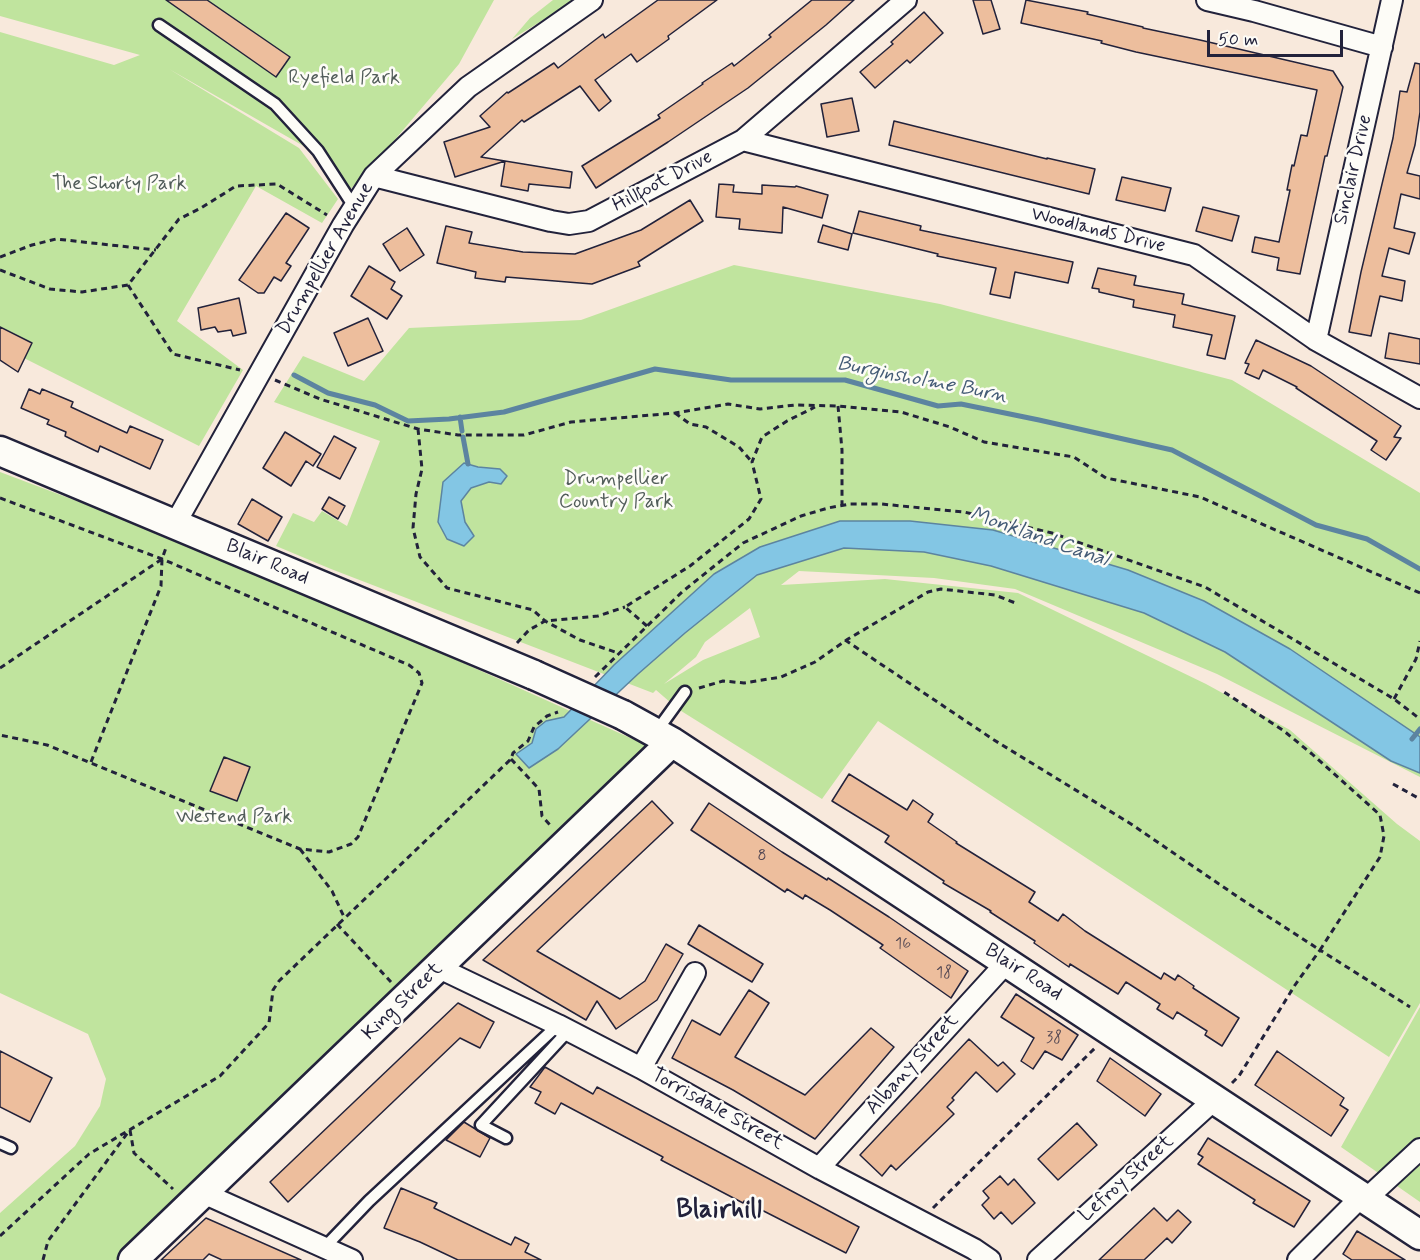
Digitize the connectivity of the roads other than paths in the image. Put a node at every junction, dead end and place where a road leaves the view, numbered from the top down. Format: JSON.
{"nodes":[{"id":1,"x":592,"y":0,"type":"edge"},
{"id":2,"x":906,"y":0,"type":"edge"},
{"id":3,"x":1207,"y":0,"type":"edge"},
{"id":4,"x":1392,"y":0,"type":"edge"},
{"id":5,"x":159,"y":25,"type":"dead end"},
{"id":6,"x":1382,"y":47,"type":"junction"},
{"id":7,"x":742,"y":140,"type":"junction"},
{"id":8,"x":374,"y":176,"type":"junction"},
{"id":9,"x":356,"y":204,"type":"junction"},
{"id":10,"x":1316,"y":340,"type":"junction"},
{"id":11,"x":1420,"y":398,"type":"edge"},
{"id":12,"x":0,"y":451,"type":"edge"},
{"id":13,"x":175,"y":524,"type":"junction"},
{"id":14,"x":685,"y":692,"type":"road end"},
{"id":15,"x":664,"y":737,"type":"junction"},
{"id":16,"x":1007,"y":962,"type":"junction"},
{"id":17,"x":439,"y":968,"type":"junction"},
{"id":18,"x":694,"y":973,"type":"dead end"},
{"id":19,"x":563,"y":1028,"type":"junction"},
{"id":20,"x":641,"y":1068,"type":"junction"},
{"id":21,"x":1215,"y":1099,"type":"junction"},
{"id":22,"x":506,"y":1138,"type":"dead end"},
{"id":23,"x":0,"y":1143,"type":"edge"},
{"id":24,"x":11,"y":1148,"type":"dead end"},
{"id":25,"x":1420,"y":1149,"type":"edge"},
{"id":26,"x":819,"y":1168,"type":"junction"},
{"id":27,"x":196,"y":1198,"type":"junction"},
{"id":28,"x":1364,"y":1198,"type":"junction"},
{"id":29,"x":1420,"y":1235,"type":"edge"},
{"id":30,"x":324,"y":1248,"type":"junction"},
{"id":31,"x":133,"y":1260,"type":"edge"},
{"id":32,"x":352,"y":1260,"type":"edge"},
{"id":33,"x":990,"y":1260,"type":"edge"},
{"id":34,"x":1038,"y":1260,"type":"edge"},
{"id":35,"x":1298,"y":1260,"type":"edge"}],
"edges":[{"from":1,"to":8,"type":"street","name":"Drumpellier Avenue"},
{"from":2,"to":7,"type":"street","name":"Hillfoot Drive"},
{"from":3,"to":6,"type":"street"},
{"from":4,"to":6,"type":"street","name":"Sinclair Drive"},
{"from":5,"to":9,"type":"lane"},
{"from":6,"to":10,"type":"street","name":"Sinclair Drive"},
{"from":7,"to":8,"type":"street","name":"Hillfoot Drive"},
{"from":7,"to":10,"type":"street","name":"Woodlands Drive"},
{"from":8,"to":9,"type":"street","name":"Drumpellier Avenue"},
{"from":9,"to":13,"type":"street","name":"Drumpellier Avenue"},
{"from":10,"to":11,"type":"street","name":"Woodlands Drive"},
{"from":12,"to":13,"type":"street","name":"Blair Road"},
{"from":13,"to":15,"type":"street","name":"Blair Road","bridge":true},
{"from":14,"to":15,"type":"lane"},
{"from":15,"to":16,"type":"street","name":"Blair Road"},
{"from":15,"to":17,"type":"street","name":"King Street"},
{"from":16,"to":21,"type":"street","name":"Blair Road"},
{"from":16,"to":26,"type":"street","name":"Albany Street"},
{"from":17,"to":19,"type":"street","name":"Torrisdale Street"},
{"from":17,"to":27,"type":"street","name":"King Street"},
{"from":18,"to":20,"type":"street"},
{"from":19,"to":20,"type":"street","name":"Torrisdale Street"},
{"from":19,"to":22,"type":"lane"},
{"from":19,"to":30,"type":"lane"},
{"from":20,"to":26,"type":"street","name":"Torrisdale Street"},
{"from":21,"to":28,"type":"street","name":"Blair Road"},
{"from":21,"to":34,"type":"street","name":"Lefroy Street"},
{"from":23,"to":24,"type":"lane"},
{"from":25,"to":28,"type":"street"},
{"from":26,"to":33,"type":"street","name":"Torrisdale Street"},
{"from":27,"to":30,"type":"street"},
{"from":27,"to":31,"type":"street","name":"King Street"},
{"from":28,"to":29,"type":"street","name":"Blair Road"},
{"from":28,"to":35,"type":"street"},
{"from":30,"to":32,"type":"street"}]}
